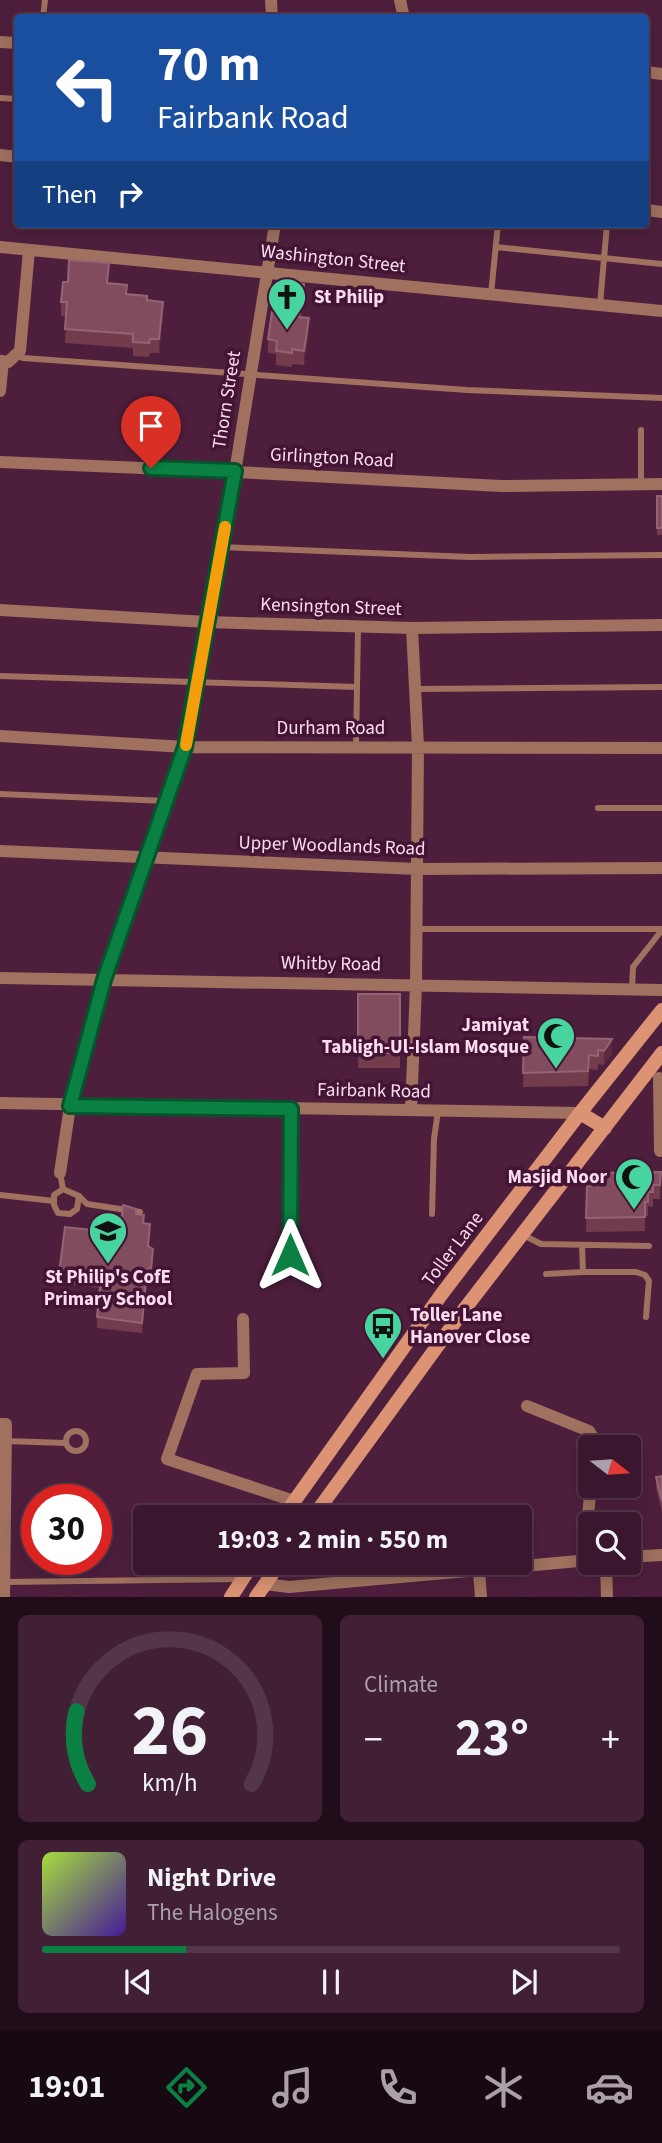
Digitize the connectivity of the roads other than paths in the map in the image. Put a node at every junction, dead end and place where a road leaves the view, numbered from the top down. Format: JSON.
{"nodes":[{"id":1,"x":274,"y":228,"type":"edge"},
{"id":2,"x":498,"y":228,"type":"edge"},
{"id":3,"x":607,"y":228,"type":"edge"},
{"id":4,"x":0,"y":247,"type":"edge"},
{"id":5,"x":496,"y":247,"type":"junction"},
{"id":6,"x":29,"y":250,"type":"junction"},
{"id":7,"x":604,"y":259,"type":"junction"},
{"id":8,"x":662,"y":264,"type":"edge"},
{"id":9,"x":267,"y":272,"type":"junction"},
{"id":10,"x":491,"y":295,"type":"junction"},
{"id":11,"x":600,"y":305,"type":"junction"},
{"id":12,"x":662,"y":311,"type":"edge"},
{"id":13,"x":7,"y":360,"type":"edge"},
{"id":14,"x":251,"y":374,"type":"junction"},
{"id":15,"x":0,"y":391,"type":"edge"},
{"id":16,"x":662,"y":398,"type":"edge"},
{"id":17,"x":641,"y":430,"type":"dead end"},
{"id":18,"x":0,"y":462,"type":"edge"},
{"id":19,"x":235,"y":471,"type":"junction"},
{"id":20,"x":662,"y":484,"type":"edge"},
{"id":21,"x":641,"y":485,"type":"junction"},
{"id":22,"x":221,"y":547,"type":"junction"},
{"id":23,"x":662,"y":555,"type":"edge"},
{"id":24,"x":0,"y":610,"type":"edge"},
{"id":25,"x":207,"y":622,"type":"junction"},
{"id":26,"x":662,"y":625,"type":"edge"},
{"id":27,"x":358,"y":627,"type":"junction"},
{"id":28,"x":412,"y":628,"type":"junction"},
{"id":29,"x":0,"y":676,"type":"edge"},
{"id":30,"x":197,"y":682,"type":"junction"},
{"id":31,"x":357,"y":687,"type":"junction"},
{"id":32,"x":662,"y":687,"type":"edge"},
{"id":33,"x":415,"y":690,"type":"junction"},
{"id":34,"x":0,"y":736,"type":"edge"},
{"id":35,"x":185,"y":747,"type":"junction"},
{"id":36,"x":356,"y":747,"type":"junction"},
{"id":37,"x":418,"y":747,"type":"junction"},
{"id":38,"x":662,"y":748,"type":"edge"},
{"id":39,"x":0,"y":794,"type":"edge"},
{"id":40,"x":166,"y":801,"type":"junction"},
{"id":41,"x":598,"y":808,"type":"dead end"},
{"id":42,"x":662,"y":808,"type":"edge"},
{"id":43,"x":0,"y":851,"type":"edge"},
{"id":44,"x":146,"y":857,"type":"junction"},
{"id":45,"x":662,"y":868,"type":"edge"},
{"id":46,"x":416,"y":869,"type":"junction"},
{"id":47,"x":416,"y":929,"type":"junction"},
{"id":48,"x":662,"y":930,"type":"edge"},
{"id":49,"x":0,"y":978,"type":"edge"},
{"id":50,"x":104,"y":980,"type":"junction"},
{"id":51,"x":416,"y":985,"type":"junction"},
{"id":52,"x":632,"y":989,"type":"junction"},
{"id":53,"x":662,"y":990,"type":"edge"},
{"id":54,"x":662,"y":1010,"type":"edge"},
{"id":55,"x":662,"y":1053,"type":"edge"},
{"id":56,"x":656,"y":1076,"type":"edge"},
{"id":57,"x":0,"y":1103,"type":"edge"},
{"id":58,"x":70,"y":1106,"type":"junction"},
{"id":59,"x":291,"y":1109,"type":"junction"},
{"id":60,"x":411,"y":1111,"type":"junction"},
{"id":61,"x":438,"y":1111,"type":"junction"},
{"id":62,"x":580,"y":1113,"type":"junction"},
{"id":63,"x":605,"y":1128,"type":"junction"},
{"id":64,"x":660,"y":1144,"type":"edge"},
{"id":65,"x":60,"y":1173,"type":"joint"},
{"id":66,"x":63,"y":1189,"type":"junction"},
{"id":67,"x":0,"y":1195,"type":"edge"},
{"id":68,"x":79,"y":1196,"type":"junction"},
{"id":69,"x":54,"y":1200,"type":"junction"},
{"id":70,"x":140,"y":1212,"type":"edge"},
{"id":71,"x":432,"y":1214,"type":"dead end"},
{"id":72,"x":499,"y":1220,"type":"junction"},
{"id":73,"x":521,"y":1234,"type":"junction"},
{"id":74,"x":582,"y":1245,"type":"junction"},
{"id":75,"x":649,"y":1246,"type":"dead end"},
{"id":76,"x":290,"y":1255,"type":"dead end"},
{"id":77,"x":583,"y":1272,"type":"junction"},
{"id":78,"x":546,"y":1275,"type":"dead end"},
{"id":79,"x":442,"y":1295,"type":"junction"},
{"id":80,"x":463,"y":1311,"type":"junction"},
{"id":81,"x":646,"y":1317,"type":"dead end"},
{"id":82,"x":243,"y":1319,"type":"dead end"},
{"id":83,"x":527,"y":1406,"type":"dead end"},
{"id":84,"x":3,"y":1424,"type":"edge"},
{"id":85,"x":592,"y":1435,"type":"edge"},
{"id":86,"x":6,"y":1441,"type":"junction"},
{"id":87,"x":65,"y":1443,"type":"dead end"},
{"id":88,"x":294,"y":1501,"type":"junction"},
{"id":89,"x":291,"y":1505,"type":"edge"},
{"id":90,"x":322,"y":1505,"type":"edge"},
{"id":91,"x":3,"y":1549,"type":"edge"},
{"id":92,"x":662,"y":1555,"type":"edge"},
{"id":93,"x":641,"y":1556,"type":"edge"},
{"id":94,"x":578,"y":1561,"type":"edge"},
{"id":95,"x":532,"y":1566,"type":"edge"},
{"id":96,"x":246,"y":1575,"type":"edge"},
{"id":97,"x":271,"y":1575,"type":"edge"},
{"id":98,"x":431,"y":1575,"type":"edge"},
{"id":99,"x":478,"y":1575,"type":"edge"},
{"id":100,"x":606,"y":1575,"type":"edge"},
{"id":101,"x":243,"y":1579,"type":"junction"},
{"id":102,"x":5,"y":1582,"type":"junction"},
{"id":103,"x":265,"y":1584,"type":"junction"},
{"id":104,"x":4,"y":1597,"type":"edge"},
{"id":105,"x":231,"y":1597,"type":"edge"},
{"id":106,"x":257,"y":1597,"type":"edge"},
{"id":107,"x":481,"y":1597,"type":"edge"},
{"id":108,"x":607,"y":1597,"type":"edge"}],
"edges":[{"from":1,"to":9,"type":"street","name":"Thorn Street"},
{"from":2,"to":5,"type":"lane"},
{"from":3,"to":7,"type":"lane"},
{"from":4,"to":6,"type":"street","name":"Washington Street"},
{"from":5,"to":7,"type":"lane"},
{"from":5,"to":10,"type":"lane"},
{"from":6,"to":9,"type":"street","name":"Washington Street"},
{"from":6,"to":13,"type":"street"},
{"from":7,"to":8,"type":"lane"},
{"from":7,"to":11,"type":"lane"},
{"from":9,"to":10,"type":"street","name":"Washington Street"},
{"from":9,"to":14,"type":"street","name":"Thorn Street"},
{"from":10,"to":11,"type":"street","name":"Washington Street"},
{"from":11,"to":12,"type":"street","name":"Washington Street"},
{"from":13,"to":14,"type":"lane"},
{"from":13,"to":15,"type":"street"},
{"from":14,"to":16,"type":"lane"},
{"from":14,"to":19,"type":"street","name":"Thorn Street"},
{"from":17,"to":21,"type":"lane"},
{"from":18,"to":19,"type":"street","name":"Girlington Road"},
{"from":19,"to":21,"type":"street","name":"Girlington Road"},
{"from":19,"to":22,"type":"street","name":"Thorn Street"},
{"from":20,"to":21,"type":"street","name":"Girlington Road"},
{"from":22,"to":23,"type":"lane"},
{"from":22,"to":25,"type":"street","name":"Thorn Street"},
{"from":24,"to":25,"type":"street","name":"Kensington Street"},
{"from":25,"to":27,"type":"street","name":"Kensington Street"},
{"from":25,"to":30,"type":"street","name":"Thorn Street"},
{"from":26,"to":28,"type":"street","name":"Kensington Street"},
{"from":27,"to":28,"type":"street","name":"Kensington Street"},
{"from":27,"to":31,"type":"lane"},
{"from":28,"to":33,"type":"street"},
{"from":29,"to":30,"type":"lane"},
{"from":30,"to":31,"type":"lane"},
{"from":30,"to":35,"type":"street","name":"Thorn Street"},
{"from":31,"to":36,"type":"lane"},
{"from":32,"to":33,"type":"lane"},
{"from":33,"to":37,"type":"street"},
{"from":34,"to":35,"type":"street","name":"Durham Road"},
{"from":35,"to":36,"type":"street","name":"Durham Road"},
{"from":35,"to":40,"type":"street","name":"Thorn Street"},
{"from":36,"to":37,"type":"street","name":"Durham Road"},
{"from":37,"to":38,"type":"street","name":"Durham Road"},
{"from":37,"to":46,"type":"street"},
{"from":39,"to":40,"type":"lane"},
{"from":40,"to":44,"type":"street","name":"Thorn Street"},
{"from":41,"to":42,"type":"lane"},
{"from":43,"to":44,"type":"street","name":"Upper Woodlands Road"},
{"from":44,"to":46,"type":"street","name":"Upper Woodlands Road"},
{"from":44,"to":50,"type":"street","name":"Thorn Street"},
{"from":45,"to":46,"type":"street","name":"Upper Woodlands Road"},
{"from":46,"to":47,"type":"street"},
{"from":47,"to":48,"type":"lane"},
{"from":47,"to":51,"type":"street"},
{"from":48,"to":52,"type":"lane"},
{"from":49,"to":50,"type":"street","name":"Whitby Road"},
{"from":50,"to":51,"type":"street","name":"Whitby Road"},
{"from":50,"to":58,"type":"street","name":"Thorn Street"},
{"from":51,"to":52,"type":"street","name":"Whitby Road"},
{"from":51,"to":60,"type":"street"},
{"from":52,"to":53,"type":"street","name":"Whitby Road"},
{"from":54,"to":62,"type":"main road","name":"Toller Lane"},
{"from":55,"to":56,"type":"main road"},
{"from":56,"to":63,"type":"main road"},
{"from":56,"to":64,"type":"street"},
{"from":57,"to":58,"type":"street","name":"Fairbank Road"},
{"from":58,"to":59,"type":"street","name":"Fairbank Road"},
{"from":58,"to":65,"type":"street","name":"Thorn Street"},
{"from":59,"to":60,"type":"street","name":"Fairbank Road"},
{"from":59,"to":76,"type":"street"},
{"from":60,"to":61,"type":"street","name":"Fairbank Road"},
{"from":61,"to":62,"type":"street","name":"Fairbank Road"},
{"from":61,"to":71,"type":"lane"},
{"from":62,"to":63,"type":"main road"},
{"from":62,"to":72,"type":"main road","name":"Toller Lane"},
{"from":63,"to":73,"type":"main road"},
{"from":65,"to":66,"type":"lane"},
{"from":66,"to":68,"type":"lane"},
{"from":66,"to":69,"type":"lane"},
{"from":67,"to":69,"type":"lane"},
{"from":68,"to":69,"type":"lane"},
{"from":68,"to":70,"type":"lane"},
{"from":72,"to":73,"type":"main road"},
{"from":72,"to":79,"type":"main road","name":"Toller Lane"},
{"from":73,"to":74,"type":"lane"},
{"from":73,"to":80,"type":"main road"},
{"from":74,"to":75,"type":"lane"},
{"from":74,"to":77,"type":"lane"},
{"from":77,"to":78,"type":"lane"},
{"from":77,"to":81,"type":"lane"},
{"from":79,"to":80,"type":"main road"},
{"from":79,"to":88,"type":"main road","name":"Toller Lane"},
{"from":80,"to":90,"type":"main road"},
{"from":82,"to":88,"type":"street"},
{"from":83,"to":85,"type":"street"},
{"from":84,"to":86,"type":"street"},
{"from":86,"to":87,"type":"lane"},
{"from":86,"to":91,"type":"street"},
{"from":88,"to":89,"type":"main road","name":"Toller Lane"},
{"from":91,"to":102,"type":"street"},
{"from":92,"to":93,"type":"street"},
{"from":94,"to":95,"type":"street"},
{"from":96,"to":101,"type":"main road"},
{"from":97,"to":103,"type":"main road"},
{"from":98,"to":103,"type":"street"},
{"from":99,"to":107,"type":"street"},
{"from":100,"to":108,"type":"street"},
{"from":101,"to":102,"type":"lane"},
{"from":101,"to":103,"type":"main road"},
{"from":101,"to":105,"type":"main road"},
{"from":102,"to":104,"type":"street"},
{"from":103,"to":106,"type":"main road"}]}
